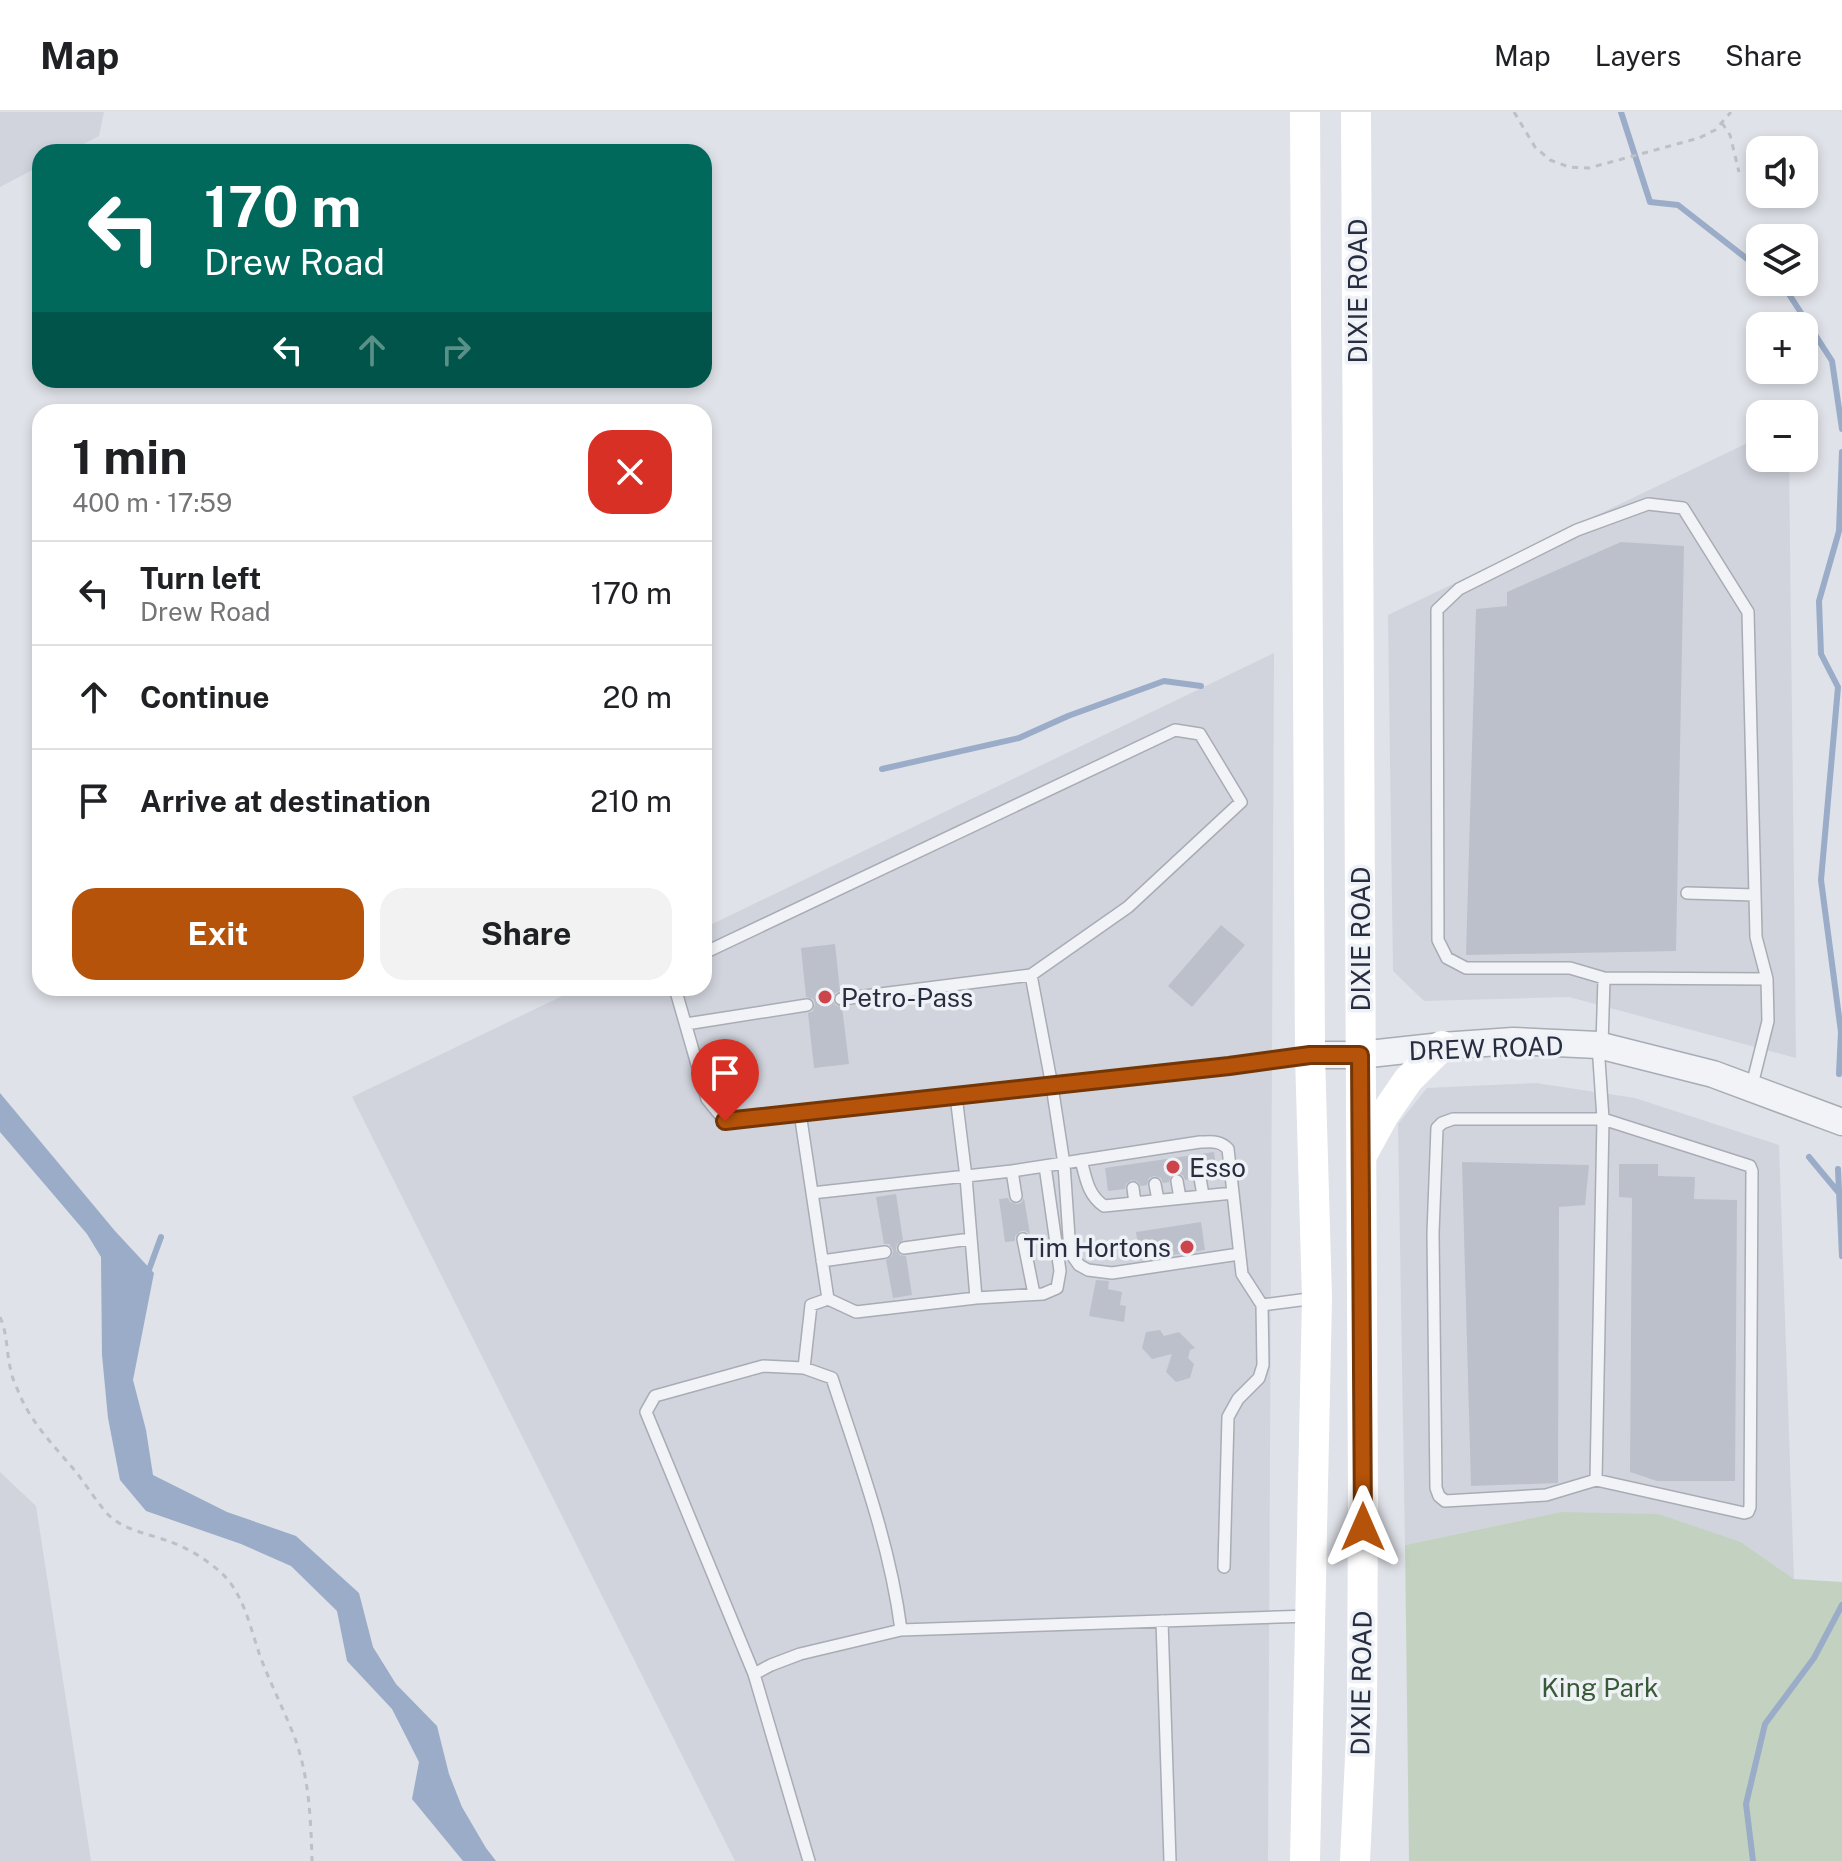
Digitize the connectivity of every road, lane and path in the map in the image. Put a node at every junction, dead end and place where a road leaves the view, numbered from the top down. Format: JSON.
{"nodes":[{"id":1,"x":1305,"y":112,"type":"edge"},
{"id":2,"x":1356,"y":112,"type":"edge"},
{"id":3,"x":1514,"y":112,"type":"edge"},
{"id":4,"x":1731,"y":112,"type":"edge"},
{"id":5,"x":1722,"y":123,"type":"junction"},
{"id":6,"x":1739,"y":172,"type":"dead end"},
{"id":7,"x":1687,"y":893,"type":"dead end"},
{"id":8,"x":1755,"y":895,"type":"junction"},
{"id":9,"x":712,"y":949,"type":"edge"},
{"id":10,"x":1031,"y":975,"type":"junction"},
{"id":11,"x":1604,"y":978,"type":"junction"},
{"id":12,"x":1767,"y":979,"type":"junction"},
{"id":13,"x":677,"y":996,"type":"edge"},
{"id":14,"x":841,"y":999,"type":"dead end"},
{"id":15,"x":807,"y":1005,"type":"dead end"},
{"id":16,"x":686,"y":1024,"type":"junction"},
{"id":17,"x":1600,"y":1045,"type":"junction"},
{"id":18,"x":1442,"y":1046,"type":"junction"},
{"id":19,"x":1310,"y":1055,"type":"junction"},
{"id":20,"x":1360,"y":1055,"type":"junction"},
{"id":21,"x":1052,"y":1086,"type":"junction"},
{"id":22,"x":1751,"y":1089,"type":"junction"},
{"id":23,"x":956,"y":1096,"type":"junction"},
{"id":24,"x":800,"y":1113,"type":"junction"},
{"id":25,"x":1603,"y":1119,"type":"junction"},
{"id":26,"x":1842,"y":1122,"type":"edge"},
{"id":27,"x":1361,"y":1157,"type":"junction"},
{"id":28,"x":1081,"y":1160,"type":"junction"},
{"id":29,"x":1064,"y":1164,"type":"junction"},
{"id":30,"x":1045,"y":1166,"type":"junction"},
{"id":31,"x":1012,"y":1171,"type":"junction"},
{"id":32,"x":966,"y":1177,"type":"junction"},
{"id":33,"x":1200,"y":1178,"type":"dead end"},
{"id":34,"x":1177,"y":1181,"type":"dead end"},
{"id":35,"x":1155,"y":1184,"type":"dead end"},
{"id":36,"x":1133,"y":1188,"type":"dead end"},
{"id":37,"x":812,"y":1193,"type":"junction"},
{"id":38,"x":1233,"y":1193,"type":"junction"},
{"id":39,"x":1203,"y":1195,"type":"junction"},
{"id":40,"x":1016,"y":1196,"type":"dead end"},
{"id":41,"x":1180,"y":1198,"type":"junction"},
{"id":42,"x":1158,"y":1200,"type":"junction"},
{"id":43,"x":1135,"y":1203,"type":"junction"},
{"id":44,"x":970,"y":1239,"type":"junction"},
{"id":45,"x":1023,"y":1239,"type":"dead end"},
{"id":46,"x":904,"y":1248,"type":"dead end"},
{"id":47,"x":885,"y":1252,"type":"dead end"},
{"id":48,"x":1239,"y":1254,"type":"junction"},
{"id":49,"x":822,"y":1261,"type":"junction"},
{"id":50,"x":1034,"y":1294,"type":"junction"},
{"id":51,"x":976,"y":1298,"type":"junction"},
{"id":52,"x":1317,"y":1298,"type":"junction"},
{"id":53,"x":828,"y":1299,"type":"junction"},
{"id":54,"x":1262,"y":1305,"type":"junction"},
{"id":55,"x":0,"y":1317,"type":"edge"},
{"id":56,"x":804,"y":1368,"type":"junction"},
{"id":57,"x":1596,"y":1480,"type":"junction"},
{"id":58,"x":1224,"y":1567,"type":"dead end"},
{"id":59,"x":1310,"y":1616,"type":"junction"},
{"id":60,"x":1162,"y":1621,"type":"junction"},
{"id":61,"x":901,"y":1630,"type":"junction"},
{"id":62,"x":754,"y":1674,"type":"junction"},
{"id":63,"x":312,"y":1861,"type":"edge"},
{"id":64,"x":809,"y":1861,"type":"edge"},
{"id":65,"x":1170,"y":1861,"type":"edge"},
{"id":66,"x":1305,"y":1861,"type":"edge"},
{"id":67,"x":1355,"y":1861,"type":"edge"}],
"edges":[{"from":1,"to":19,"type":"main road","name":"DIXIE ROAD"},
{"from":2,"to":20,"type":"main road","name":"DIXIE ROAD"},
{"from":3,"to":5,"type":"path"},
{"from":4,"to":5,"type":"path"},
{"from":5,"to":6,"type":"path"},
{"from":7,"to":8,"type":"lane"},
{"from":8,"to":11,"type":"lane"},
{"from":8,"to":12,"type":"lane"},
{"from":9,"to":10,"type":"lane"},
{"from":10,"to":14,"type":"lane"},
{"from":10,"to":21,"type":"lane"},
{"from":11,"to":12,"type":"lane"},
{"from":11,"to":17,"type":"lane"},
{"from":12,"to":22,"type":"lane"},
{"from":13,"to":16,"type":"lane"},
{"from":15,"to":16,"type":"lane"},
{"from":16,"to":24,"type":"lane"},
{"from":17,"to":18,"type":"street","name":"DREW ROAD"},
{"from":17,"to":22,"type":"street","name":"DREW ROAD"},
{"from":17,"to":25,"type":"lane"},
{"from":18,"to":20,"type":"street","name":"DREW ROAD"},
{"from":18,"to":27,"type":"main road"},
{"from":19,"to":20,"type":"street","name":"DREW ROAD"},
{"from":19,"to":21,"type":"lane"},
{"from":19,"to":52,"type":"main road","name":"DIXIE ROAD"},
{"from":20,"to":27,"type":"main road","name":"DIXIE ROAD"},
{"from":21,"to":23,"type":"lane"},
{"from":21,"to":29,"type":"lane"},
{"from":22,"to":26,"type":"street","name":"DREW ROAD"},
{"from":23,"to":24,"type":"lane"},
{"from":23,"to":32,"type":"lane"},
{"from":24,"to":37,"type":"lane"},
{"from":25,"to":57,"type":"lane"},
{"from":25,"to":57,"type":"lane"},
{"from":25,"to":57,"type":"lane"},
{"from":27,"to":67,"type":"main road","name":"DIXIE ROAD"},
{"from":28,"to":29,"type":"lane"},
{"from":28,"to":38,"type":"lane"},
{"from":28,"to":43,"type":"lane"},
{"from":29,"to":30,"type":"lane"},
{"from":29,"to":48,"type":"lane"},
{"from":30,"to":31,"type":"lane"},
{"from":30,"to":50,"type":"lane"},
{"from":31,"to":32,"type":"lane"},
{"from":31,"to":40,"type":"lane"},
{"from":32,"to":37,"type":"lane"},
{"from":32,"to":44,"type":"lane"},
{"from":33,"to":39,"type":"lane"},
{"from":34,"to":41,"type":"lane"},
{"from":35,"to":42,"type":"lane"},
{"from":36,"to":43,"type":"lane"},
{"from":37,"to":49,"type":"lane"},
{"from":38,"to":39,"type":"lane"},
{"from":38,"to":48,"type":"lane"},
{"from":39,"to":41,"type":"lane"},
{"from":41,"to":42,"type":"lane"},
{"from":42,"to":43,"type":"lane"},
{"from":44,"to":46,"type":"lane"},
{"from":44,"to":51,"type":"lane"},
{"from":45,"to":50,"type":"lane"},
{"from":47,"to":49,"type":"lane"},
{"from":48,"to":54,"type":"lane"},
{"from":49,"to":53,"type":"lane"},
{"from":50,"to":51,"type":"lane"},
{"from":51,"to":53,"type":"lane"},
{"from":52,"to":54,"type":"lane"},
{"from":52,"to":59,"type":"main road","name":"DIXIE ROAD"},
{"from":53,"to":56,"type":"lane"},
{"from":54,"to":58,"type":"lane"},
{"from":55,"to":63,"type":"path"},
{"from":56,"to":61,"type":"lane"},
{"from":56,"to":62,"type":"lane"},
{"from":59,"to":60,"type":"lane"},
{"from":59,"to":66,"type":"main road","name":"DIXIE ROAD"},
{"from":60,"to":61,"type":"lane"},
{"from":60,"to":65,"type":"lane"},
{"from":61,"to":62,"type":"lane"},
{"from":62,"to":64,"type":"lane"}]}
